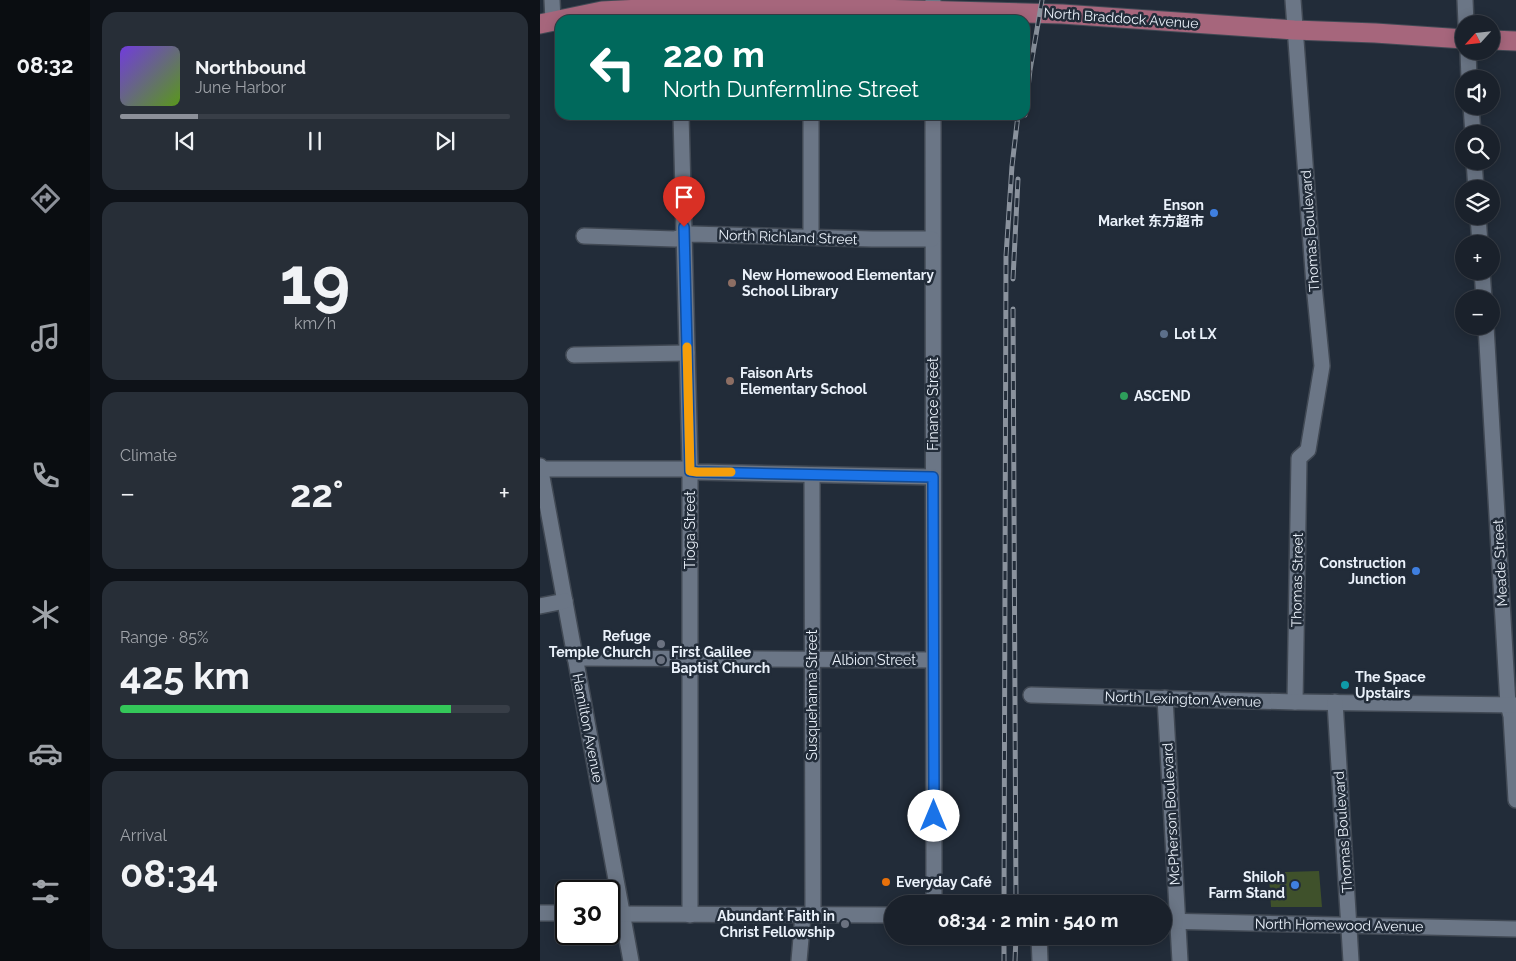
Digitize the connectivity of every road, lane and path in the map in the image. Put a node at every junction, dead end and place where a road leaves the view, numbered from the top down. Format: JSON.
{"nodes":[{"id":1,"x":552,"y":0,"type":"edge"},
{"id":2,"x":1293,"y":0,"type":"edge"},
{"id":3,"x":1465,"y":0,"type":"edge"},
{"id":4,"x":839,"y":4,"type":"edge"},
{"id":5,"x":679,"y":9,"type":"edge"},
{"id":6,"x":933,"y":10,"type":"edge"},
{"id":7,"x":811,"y":14,"type":"edge"},
{"id":8,"x":579,"y":15,"type":"edge"},
{"id":9,"x":1466,"y":15,"type":"edge"},
{"id":10,"x":547,"y":22,"type":"edge"},
{"id":11,"x":1294,"y":30,"type":"junction"},
{"id":12,"x":1455,"y":38,"type":"edge"},
{"id":13,"x":1500,"y":40,"type":"edge"},
{"id":14,"x":1516,"y":41,"type":"edge"},
{"id":15,"x":681,"y":120,"type":"edge"},
{"id":16,"x":811,"y":120,"type":"edge"},
{"id":17,"x":932,"y":120,"type":"edge"},
{"id":18,"x":584,"y":236,"type":"dead end"},
{"id":19,"x":684,"y":236,"type":"junction"},
{"id":20,"x":811,"y":237,"type":"junction"},
{"id":21,"x":932,"y":239,"type":"junction"},
{"id":22,"x":1487,"y":335,"type":"edge"},
{"id":23,"x":687,"y":353,"type":"junction"},
{"id":24,"x":574,"y":355,"type":"dead end"},
{"id":25,"x":1299,"y":458,"type":"joint"},
{"id":26,"x":540,"y":467,"type":"edge"},
{"id":27,"x":690,"y":471,"type":"junction"},
{"id":28,"x":812,"y":475,"type":"junction"},
{"id":29,"x":933,"y":477,"type":"junction"},
{"id":30,"x":565,"y":601,"type":"junction"},
{"id":31,"x":540,"y":606,"type":"edge"},
{"id":32,"x":575,"y":658,"type":"junction"},
{"id":33,"x":690,"y":659,"type":"junction"},
{"id":34,"x":812,"y":660,"type":"junction"},
{"id":35,"x":933,"y":660,"type":"junction"},
{"id":36,"x":1031,"y":695,"type":"dead end"},
{"id":37,"x":1165,"y":698,"type":"junction"},
{"id":38,"x":1295,"y":702,"type":"junction"},
{"id":39,"x":1336,"y":702,"type":"junction"},
{"id":40,"x":1512,"y":705,"type":"edge"},
{"id":41,"x":1516,"y":800,"type":"edge"},
{"id":42,"x":611,"y":880,"type":"edge"},
{"id":43,"x":934,"y":895,"type":"edge"},
{"id":44,"x":1169,"y":895,"type":"edge"},
{"id":45,"x":540,"y":913,"type":"edge"},
{"id":46,"x":555,"y":914,"type":"edge"},
{"id":47,"x":620,"y":914,"type":"edge"},
{"id":48,"x":690,"y":915,"type":"junction"},
{"id":49,"x":808,"y":915,"type":"junction"},
{"id":50,"x":884,"y":915,"type":"edge"},
{"id":51,"x":1172,"y":921,"type":"edge"},
{"id":52,"x":1349,"y":925,"type":"junction"},
{"id":53,"x":620,"y":927,"type":"edge"},
{"id":54,"x":1172,"y":929,"type":"edge"},
{"id":55,"x":1516,"y":929,"type":"edge"},
{"id":56,"x":1039,"y":945,"type":"edge"},
{"id":57,"x":631,"y":961,"type":"edge"},
{"id":58,"x":799,"y":961,"type":"edge"},
{"id":59,"x":1040,"y":961,"type":"edge"},
{"id":60,"x":1180,"y":961,"type":"edge"},
{"id":61,"x":1351,"y":961,"type":"edge"}],
"edges":[{"from":1,"to":10,"type":"street"},
{"from":2,"to":11,"type":"street","name":"Thomas Boulevard"},
{"from":3,"to":9,"type":"street"},
{"from":4,"to":6,"type":"main road","name":"North Braddock Avenue"},
{"from":4,"to":7,"type":"main road","name":"North Braddock Avenue"},
{"from":5,"to":7,"type":"main road","name":"North Braddock Avenue"},
{"from":5,"to":8,"type":"main road","name":"North Braddock Avenue"},
{"from":6,"to":11,"type":"main road","name":"North Braddock Avenue"},
{"from":11,"to":12,"type":"main road","name":"North Braddock Avenue"},
{"from":11,"to":25,"type":"street","name":"Thomas Boulevard"},
{"from":13,"to":14,"type":"main road"},
{"from":15,"to":19,"type":"street","name":"Tioga Street"},
{"from":16,"to":20,"type":"street"},
{"from":17,"to":21,"type":"street","name":"Finance Street"},
{"from":18,"to":19,"type":"street","name":"North Richland Street"},
{"from":19,"to":20,"type":"street","name":"North Richland Street"},
{"from":19,"to":23,"type":"street","name":"Tioga Street"},
{"from":20,"to":21,"type":"street","name":"North Richland Street"},
{"from":21,"to":29,"type":"street","name":"Finance Street"},
{"from":22,"to":40,"type":"street","name":"Meade Street"},
{"from":23,"to":24,"type":"street"},
{"from":23,"to":27,"type":"street","name":"Tioga Street"},
{"from":25,"to":38,"type":"street","name":"Thomas Street"},
{"from":26,"to":27,"type":"street"},
{"from":26,"to":30,"type":"street","name":"Hamilton Avenue"},
{"from":27,"to":28,"type":"street"},
{"from":27,"to":33,"type":"street","name":"Tioga Street"},
{"from":28,"to":29,"type":"street"},
{"from":28,"to":34,"type":"street","name":"Susquehanna Street"},
{"from":29,"to":35,"type":"street","name":"Finance Street"},
{"from":30,"to":31,"type":"street"},
{"from":30,"to":32,"type":"street","name":"Hamilton Avenue"},
{"from":32,"to":33,"type":"street","name":"Albion Street"},
{"from":32,"to":42,"type":"street","name":"Hamilton Avenue"},
{"from":33,"to":34,"type":"street","name":"Albion Street"},
{"from":33,"to":48,"type":"street","name":"Tioga Street"},
{"from":34,"to":35,"type":"street","name":"Albion Street"},
{"from":34,"to":49,"type":"street","name":"Susquehanna Street"},
{"from":35,"to":43,"type":"street","name":"Finance Street"},
{"from":36,"to":37,"type":"street","name":"North Lexington Avenue"},
{"from":37,"to":38,"type":"street","name":"North Lexington Avenue"},
{"from":37,"to":44,"type":"street","name":"McPherson Boulevard"},
{"from":38,"to":39,"type":"street","name":"North Lexington Avenue"},
{"from":39,"to":40,"type":"street","name":"North Lexington Avenue"},
{"from":39,"to":52,"type":"street","name":"Thomas Boulevard"},
{"from":40,"to":41,"type":"street","name":"Meade Street"},
{"from":45,"to":46,"type":"street"},
{"from":47,"to":48,"type":"street"},
{"from":48,"to":49,"type":"street"},
{"from":49,"to":50,"type":"street"},
{"from":49,"to":58,"type":"street","name":"Susquehanna Street"},
{"from":51,"to":52,"type":"street","name":"North Homewood Avenue"},
{"from":52,"to":55,"type":"street","name":"North Homewood Avenue"},
{"from":52,"to":61,"type":"street","name":"Thomas Boulevard"},
{"from":53,"to":57,"type":"street","name":"Hamilton Avenue"},
{"from":54,"to":60,"type":"street","name":"McPherson Boulevard"},
{"from":56,"to":59,"type":"street"}]}
